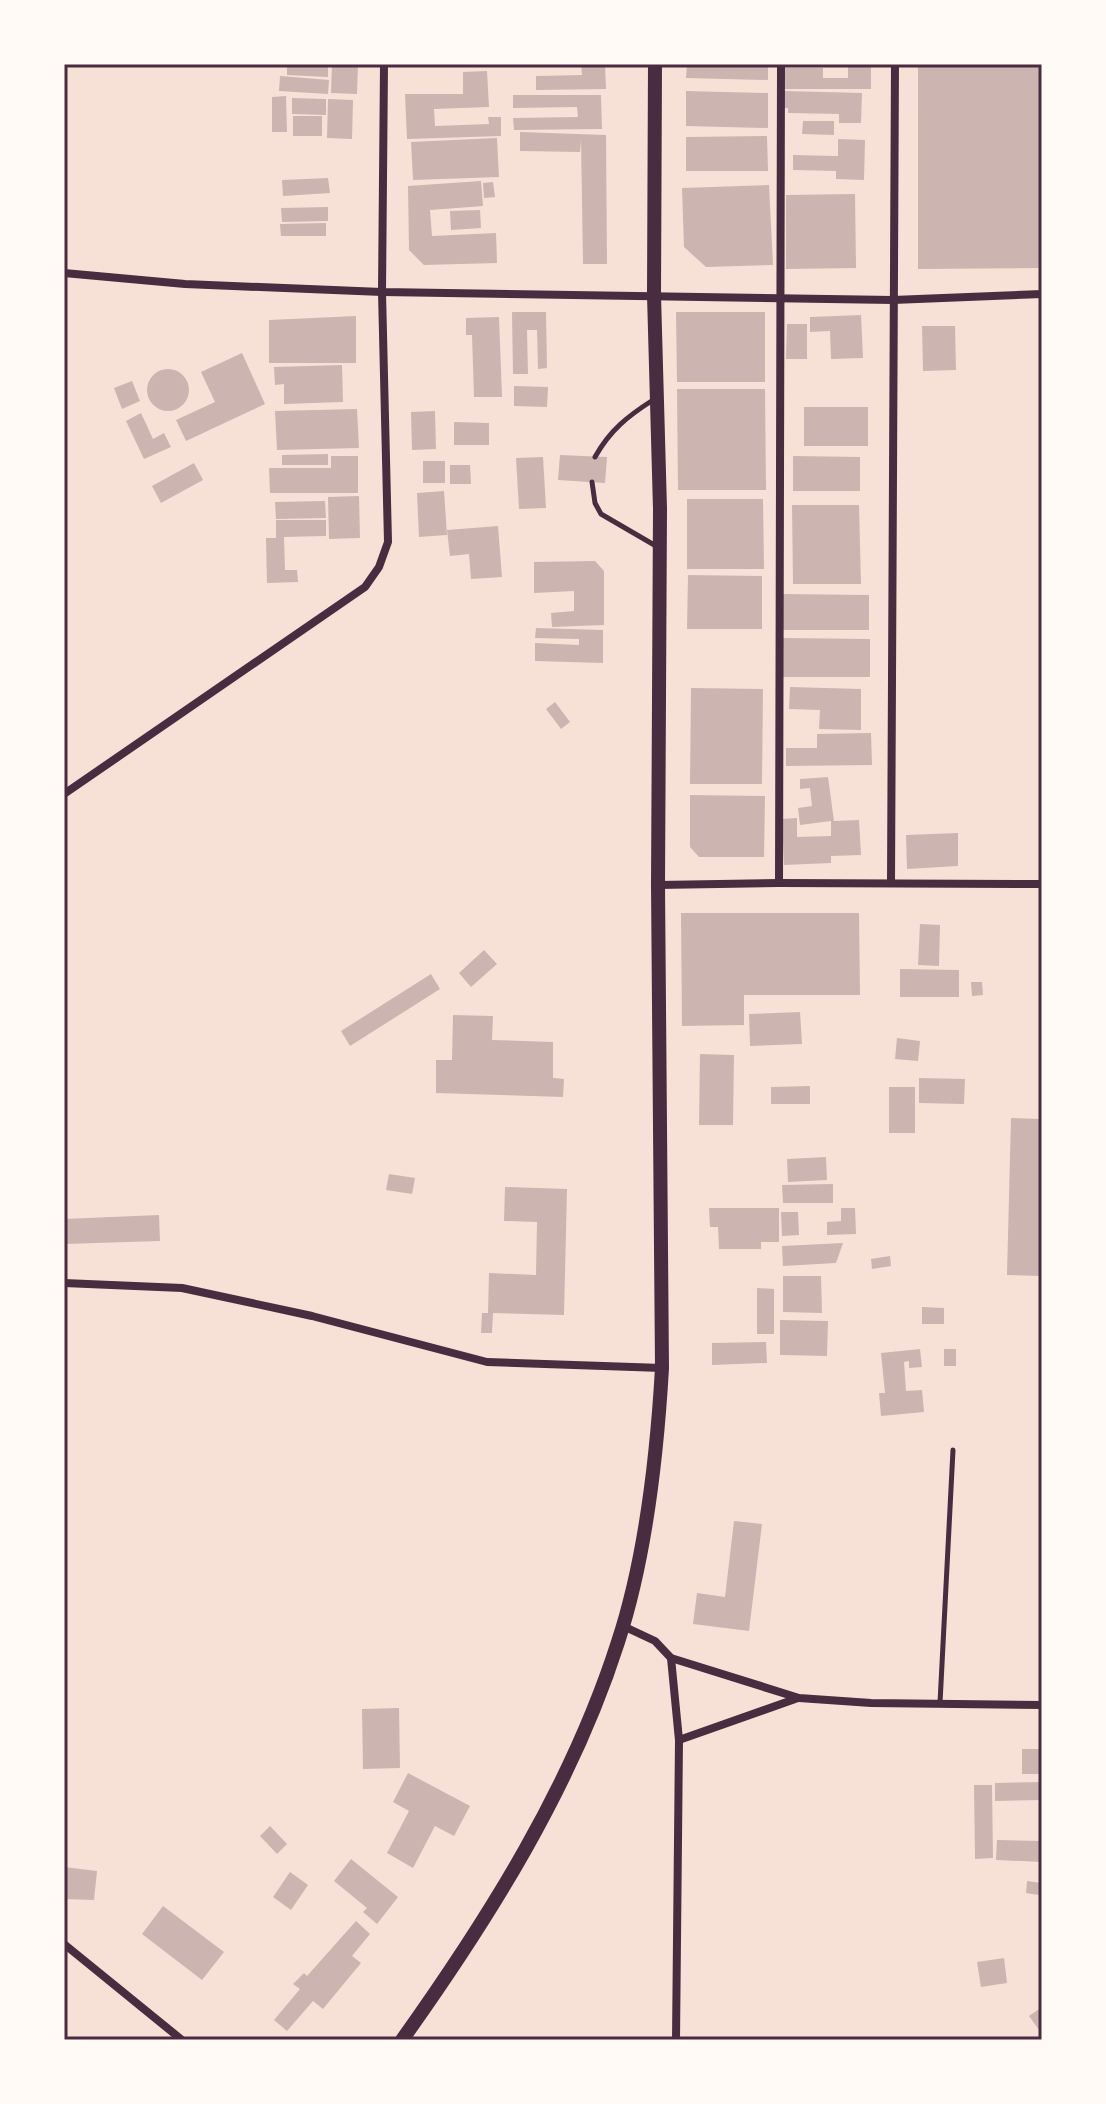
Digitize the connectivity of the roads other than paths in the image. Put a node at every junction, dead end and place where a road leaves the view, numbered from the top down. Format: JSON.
{"nodes":[{"id":1,"x":384,"y":64,"type":"edge"},
{"id":2,"x":655,"y":64,"type":"edge"},
{"id":3,"x":781,"y":64,"type":"edge"},
{"id":4,"x":895,"y":64,"type":"edge"},
{"id":5,"x":64,"y":273,"type":"edge"},
{"id":6,"x":382,"y":292,"type":"junction"},
{"id":7,"x":1042,"y":294,"type":"edge"},
{"id":8,"x":654,"y":295,"type":"junction"},
{"id":9,"x":781,"y":298,"type":"junction"},
{"id":10,"x":893,"y":300,"type":"junction"},
{"id":11,"x":657,"y":399,"type":"junction"},
{"id":12,"x":595,"y":457,"type":"dead end"},
{"id":13,"x":592,"y":482,"type":"dead end"},
{"id":14,"x":660,"y":549,"type":"junction"},
{"id":15,"x":64,"y":794,"type":"edge"},
{"id":16,"x":779,"y":883,"type":"junction"},
{"id":17,"x":891,"y":883,"type":"junction"},
{"id":18,"x":1042,"y":884,"type":"edge"},
{"id":19,"x":658,"y":885,"type":"junction"},
{"id":20,"x":64,"y":1283,"type":"edge"},
{"id":21,"x":662,"y":1368,"type":"junction"},
{"id":22,"x":953,"y":1450,"type":"dead end"},
{"id":23,"x":623,"y":1626,"type":"junction"},
{"id":24,"x":671,"y":1658,"type":"junction"},
{"id":25,"x":799,"y":1698,"type":"junction"},
{"id":26,"x":940,"y":1704,"type":"junction"},
{"id":27,"x":1042,"y":1705,"type":"edge"},
{"id":28,"x":679,"y":1740,"type":"junction"},
{"id":29,"x":64,"y":1944,"type":"edge"},
{"id":30,"x":182,"y":2040,"type":"edge"},
{"id":31,"x":402,"y":2040,"type":"edge"},
{"id":32,"x":676,"y":2040,"type":"edge"}],
"edges":[{"from":1,"to":6,"type":"street"},
{"from":2,"to":8,"type":"main road"},
{"from":3,"to":9,"type":"street"},
{"from":4,"to":10,"type":"street"},
{"from":5,"to":6,"type":"street"},
{"from":6,"to":8,"type":"street"},
{"from":6,"to":15,"type":"street"},
{"from":7,"to":10,"type":"street"},
{"from":8,"to":9,"type":"street"},
{"from":8,"to":11,"type":"main road"},
{"from":9,"to":10,"type":"street"},
{"from":9,"to":16,"type":"street"},
{"from":10,"to":17,"type":"street"},
{"from":11,"to":12,"type":"lane"},
{"from":11,"to":14,"type":"main road"},
{"from":13,"to":14,"type":"lane"},
{"from":14,"to":19,"type":"main road"},
{"from":16,"to":17,"type":"street"},
{"from":16,"to":19,"type":"street"},
{"from":17,"to":18,"type":"street"},
{"from":19,"to":21,"type":"main road"},
{"from":20,"to":21,"type":"street"},
{"from":21,"to":23,"type":"main road"},
{"from":22,"to":26,"type":"lane"},
{"from":23,"to":24,"type":"street"},
{"from":23,"to":31,"type":"main road"},
{"from":24,"to":25,"type":"street"},
{"from":24,"to":28,"type":"street"},
{"from":25,"to":26,"type":"street"},
{"from":25,"to":28,"type":"street"},
{"from":26,"to":27,"type":"street"},
{"from":28,"to":32,"type":"street"},
{"from":29,"to":30,"type":"street"}]}
